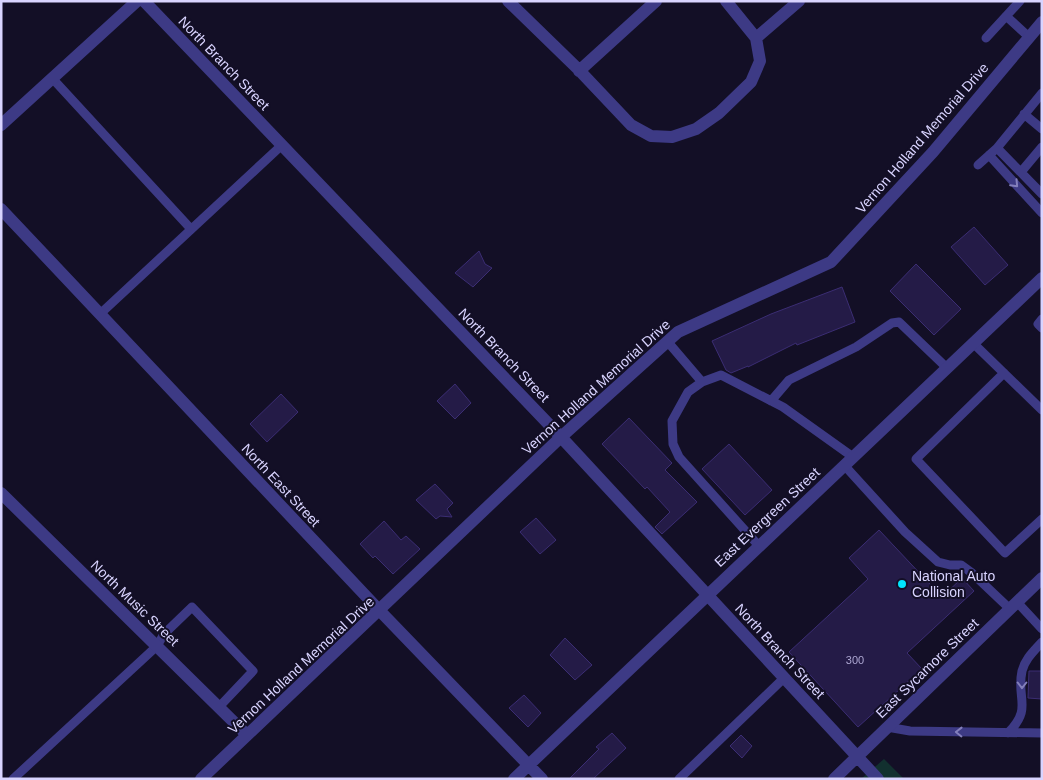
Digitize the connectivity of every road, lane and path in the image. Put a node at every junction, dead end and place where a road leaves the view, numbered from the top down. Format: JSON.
{"nodes":[{"id":1,"x":137,"y":1,"type":"edge"},
{"id":2,"x":144,"y":1,"type":"edge"},
{"id":3,"x":508,"y":1,"type":"edge"},
{"id":4,"x":656,"y":1,"type":"edge"},
{"id":5,"x":726,"y":1,"type":"edge"},
{"id":6,"x":799,"y":1,"type":"edge"},
{"id":7,"x":1020,"y":1,"type":"edge"},
{"id":8,"x":1006,"y":16,"type":"junction"},
{"id":9,"x":1042,"y":22,"type":"edge"},
{"id":10,"x":756,"y":38,"type":"junction"},
{"id":11,"x":986,"y":38,"type":"dead end"},
{"id":12,"x":1029,"y":38,"type":"junction"},
{"id":13,"x":579,"y":71,"type":"junction"},
{"id":14,"x":52,"y":78,"type":"junction"},
{"id":15,"x":1042,"y":93,"type":"edge"},
{"id":16,"x":1024,"y":114,"type":"junction"},
{"id":17,"x":1,"y":125,"type":"edge"},
{"id":18,"x":1042,"y":129,"type":"edge"},
{"id":19,"x":282,"y":145,"type":"junction"},
{"id":20,"x":1042,"y":147,"type":"edge"},
{"id":21,"x":997,"y":148,"type":"junction"},
{"id":22,"x":989,"y":155,"type":"junction"},
{"id":23,"x":978,"y":165,"type":"dead end"},
{"id":24,"x":1021,"y":172,"type":"junction"},
{"id":25,"x":1042,"y":194,"type":"edge"},
{"id":26,"x":1,"y":209,"type":"edge"},
{"id":27,"x":1042,"y":213,"type":"edge"},
{"id":28,"x":191,"y":230,"type":"junction"},
{"id":29,"x":1042,"y":278,"type":"edge"},
{"id":30,"x":100,"y":314,"type":"junction"},
{"id":31,"x":1042,"y":319,"type":"edge"},
{"id":32,"x":1042,"y":328,"type":"edge"},
{"id":33,"x":667,"y":341,"type":"junction"},
{"id":34,"x":973,"y":343,"type":"junction"},
{"id":35,"x":946,"y":368,"type":"junction"},
{"id":36,"x":1004,"y":373,"type":"junction"},
{"id":37,"x":702,"y":382,"type":"junction"},
{"id":38,"x":771,"y":401,"type":"junction"},
{"id":39,"x":1042,"y":410,"type":"edge"},
{"id":40,"x":561,"y":437,"type":"junction"},
{"id":41,"x":848,"y":461,"type":"junction"},
{"id":42,"x":1,"y":493,"type":"edge"},
{"id":43,"x":1042,"y":519,"type":"edge"},
{"id":44,"x":759,"y":546,"type":"junction"},
{"id":45,"x":1042,"y":578,"type":"edge"},
{"id":46,"x":708,"y":594,"type":"junction"},
{"id":47,"x":1014,"y":605,"type":"junction"},
{"id":48,"x":380,"y":611,"type":"junction"},
{"id":49,"x":1042,"y":629,"type":"edge"},
{"id":50,"x":1042,"y":642,"type":"edge"},
{"id":51,"x":157,"y":646,"type":"junction"},
{"id":52,"x":784,"y":678,"type":"junction"},
{"id":53,"x":220,"y":708,"type":"junction"},
{"id":54,"x":887,"y":727,"type":"junction"},
{"id":55,"x":1008,"y":733,"type":"junction"},
{"id":56,"x":1042,"y":734,"type":"edge"},
{"id":57,"x":247,"y":735,"type":"junction"},
{"id":58,"x":857,"y":756,"type":"junction"},
{"id":59,"x":529,"y":765,"type":"junction"},
{"id":60,"x":13,"y":779,"type":"edge"},
{"id":61,"x":201,"y":779,"type":"edge"},
{"id":62,"x":514,"y":779,"type":"edge"},
{"id":63,"x":542,"y":779,"type":"edge"},
{"id":64,"x":679,"y":779,"type":"edge"},
{"id":65,"x":834,"y":779,"type":"edge"},
{"id":66,"x":878,"y":779,"type":"edge"}],
"edges":[{"from":1,"to":14,"type":"street"},
{"from":2,"to":19,"type":"street","name":"North Branch Street"},
{"from":3,"to":13,"type":"street"},
{"from":4,"to":13,"type":"street"},
{"from":5,"to":10,"type":"street"},
{"from":6,"to":10,"type":"street"},
{"from":7,"to":8,"type":"lane"},
{"from":8,"to":11,"type":"lane"},
{"from":8,"to":12,"type":"lane"},
{"from":9,"to":12,"type":"street","name":"Vernon Holland Memorial Drive"},
{"from":10,"to":13,"type":"street"},
{"from":12,"to":33,"type":"street","name":"Vernon Holland Memorial Drive"},
{"from":14,"to":17,"type":"street"},
{"from":14,"to":28,"type":"lane"},
{"from":15,"to":16,"type":"lane"},
{"from":16,"to":18,"type":"lane"},
{"from":16,"to":21,"type":"lane"},
{"from":19,"to":28,"type":"lane"},
{"from":19,"to":40,"type":"street","name":"North Branch Street"},
{"from":20,"to":24,"type":"lane"},
{"from":21,"to":22,"type":"lane"},
{"from":21,"to":24,"type":"lane"},
{"from":22,"to":23,"type":"lane"},
{"from":22,"to":27,"type":"lane","one_way":true},
{"from":24,"to":25,"type":"lane"},
{"from":26,"to":30,"type":"street","name":"North East Street"},
{"from":28,"to":30,"type":"lane"},
{"from":29,"to":34,"type":"street","name":"East Evergreen Street"},
{"from":30,"to":48,"type":"street","name":"North East Street"},
{"from":31,"to":32,"type":"lane"},
{"from":33,"to":37,"type":"lane"},
{"from":33,"to":40,"type":"street","name":"Vernon Holland Memorial Drive"},
{"from":34,"to":35,"type":"street","name":"East Evergreen Street"},
{"from":34,"to":36,"type":"lane"},
{"from":35,"to":38,"type":"lane"},
{"from":35,"to":41,"type":"street","name":"East Evergreen Street"},
{"from":36,"to":39,"type":"lane"},
{"from":36,"to":43,"type":"lane"},
{"from":37,"to":38,"type":"lane"},
{"from":37,"to":44,"type":"lane"},
{"from":38,"to":41,"type":"lane"},
{"from":40,"to":46,"type":"street","name":"North Branch Street"},
{"from":40,"to":48,"type":"street","name":"Vernon Holland Memorial Drive"},
{"from":41,"to":44,"type":"street","name":"East Evergreen Street"},
{"from":41,"to":47,"type":"lane"},
{"from":42,"to":51,"type":"street","name":"North Music Street"},
{"from":44,"to":46,"type":"street","name":"East Evergreen Street"},
{"from":45,"to":47,"type":"street","name":"East Sycamore Street"},
{"from":46,"to":52,"type":"street","name":"North Branch Street"},
{"from":46,"to":59,"type":"street","name":"East Evergreen Street"},
{"from":47,"to":49,"type":"lane"},
{"from":47,"to":54,"type":"street","name":"East Sycamore Street"},
{"from":48,"to":57,"type":"street","name":"Vernon Holland Memorial Drive"},
{"from":48,"to":59,"type":"street","name":"North East Street"},
{"from":50,"to":55,"type":"lane","one_way":true},
{"from":51,"to":53,"type":"street","name":"North Music Street"},
{"from":51,"to":53,"type":"lane"},
{"from":51,"to":60,"type":"lane"},
{"from":52,"to":58,"type":"street","name":"North Branch Street"},
{"from":52,"to":64,"type":"lane"},
{"from":53,"to":57,"type":"street","name":"North Music Street"},
{"from":55,"to":54,"type":"lane","one_way":true},
{"from":54,"to":58,"type":"street","name":"East Sycamore Street"},
{"from":55,"to":56,"type":"lane"},
{"from":57,"to":61,"type":"street","name":"Vernon Holland Memorial Drive"},
{"from":58,"to":65,"type":"street","name":"East Sycamore Street"},
{"from":58,"to":66,"type":"street","name":"North Branch Street"},
{"from":59,"to":62,"type":"street","name":"East Evergreen Street"},
{"from":59,"to":63,"type":"street","name":"North East Street"}]}
